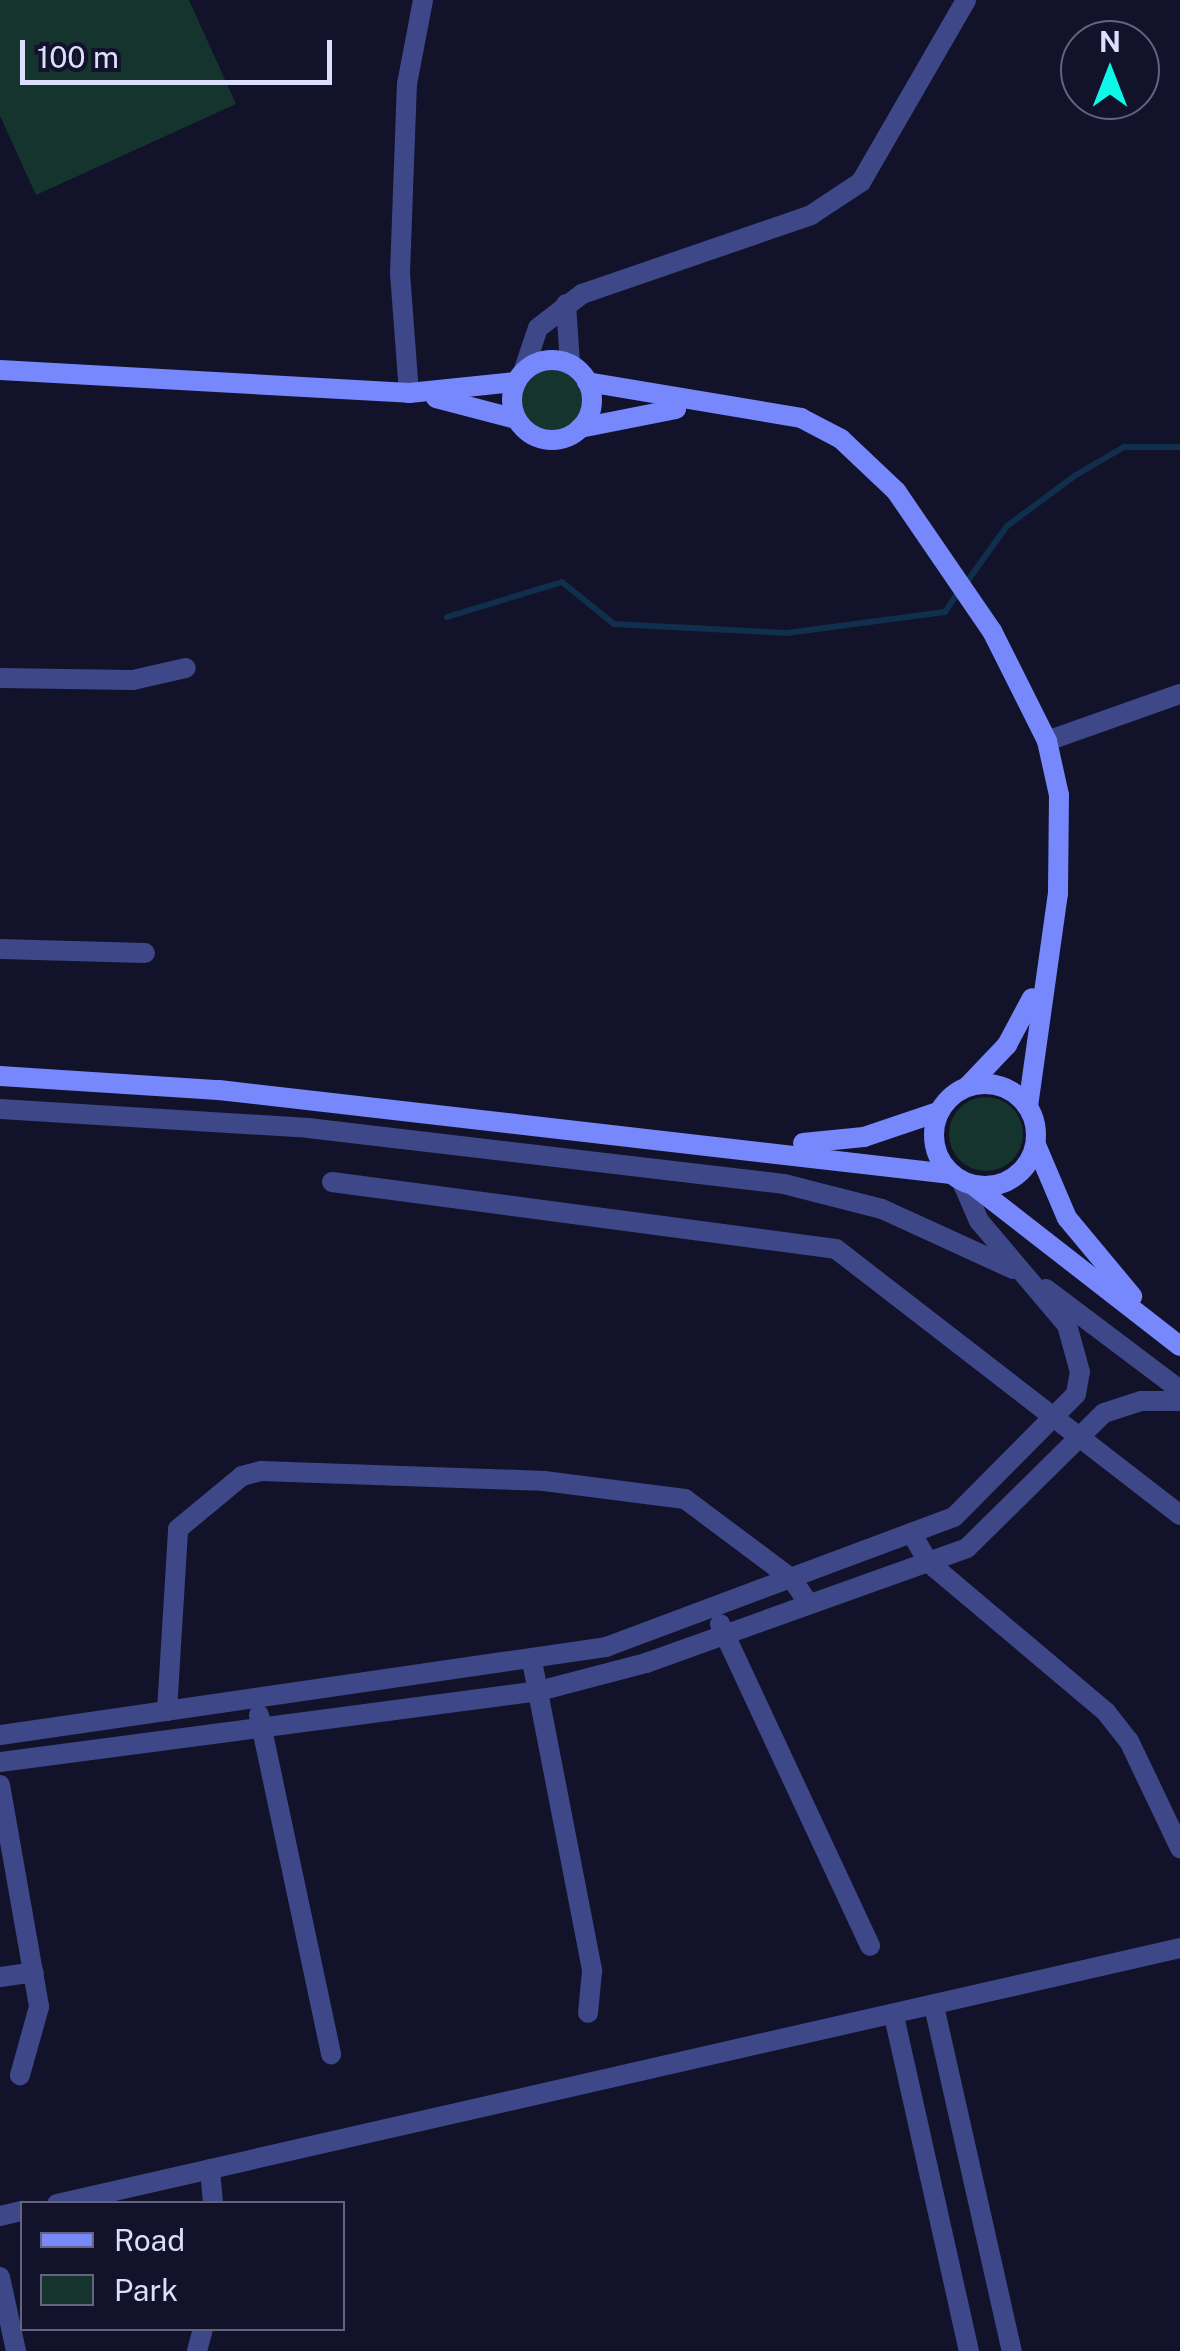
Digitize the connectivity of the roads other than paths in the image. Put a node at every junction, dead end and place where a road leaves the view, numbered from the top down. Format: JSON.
{"nodes":[{"id":1,"x":423,"y":0,"type":"edge"},
{"id":2,"x":966,"y":0,"type":"edge"},
{"id":3,"x":566,"y":304,"type":"junction"},
{"id":4,"x":570,"y":364,"type":"junction"},
{"id":5,"x":0,"y":370,"type":"edge"},
{"id":6,"x":519,"y":377,"type":"junction"},
{"id":7,"x":588,"y":382,"type":"junction"},
{"id":8,"x":409,"y":393,"type":"junction"},
{"id":9,"x":703,"y":406,"type":"junction"},
{"id":10,"x":516,"y":419,"type":"junction"},
{"id":11,"x":580,"y":428,"type":"junction"},
{"id":12,"x":186,"y":668,"type":"dead end"},
{"id":13,"x":0,"y":678,"type":"edge"},
{"id":14,"x":1180,"y":694,"type":"edge"},
{"id":15,"x":1047,"y":740,"type":"junction"},
{"id":16,"x":0,"y":949,"type":"edge"},
{"id":17,"x":145,"y":954,"type":"dead end"},
{"id":18,"x":1045,"y":968,"type":"junction"},
{"id":19,"x":0,"y":1076,"type":"edge"},
{"id":20,"x":28,"y":1077,"type":"junction"},
{"id":21,"x":968,"y":1086,"type":"junction"},
{"id":22,"x":220,"y":1090,"type":"junction"},
{"id":23,"x":306,"y":1100,"type":"junction"},
{"id":24,"x":1028,"y":1106,"type":"junction"},
{"id":25,"x":0,"y":1109,"type":"edge"},
{"id":26,"x":30,"y":1110,"type":"junction"},
{"id":27,"x":938,"y":1112,"type":"junction"},
{"id":28,"x":221,"y":1121,"type":"junction"},
{"id":29,"x":308,"y":1128,"type":"junction"},
{"id":30,"x":1036,"y":1145,"type":"junction"},
{"id":31,"x":756,"y":1148,"type":"junction"},
{"id":32,"x":962,"y":1180,"type":"junction"},
{"id":33,"x":332,"y":1182,"type":"dead end"},
{"id":34,"x":1017,"y":1271,"type":"junction"},
{"id":35,"x":1156,"y":1324,"type":"junction"},
{"id":36,"x":1180,"y":1346,"type":"edge"},
{"id":37,"x":1180,"y":1390,"type":"edge"},
{"id":38,"x":1180,"y":1402,"type":"edge"},
{"id":39,"x":1055,"y":1416,"type":"junction"},
{"id":40,"x":1081,"y":1437,"type":"junction"},
{"id":41,"x":1180,"y":1515,"type":"edge"},
{"id":42,"x":912,"y":1534,"type":"junction"},
{"id":43,"x":928,"y":1562,"type":"junction"},
{"id":44,"x":792,"y":1579,"type":"junction"},
{"id":45,"x":809,"y":1604,"type":"junction"},
{"id":46,"x":712,"y":1610,"type":"junction"},
{"id":47,"x":726,"y":1634,"type":"junction"},
{"id":48,"x":532,"y":1661,"type":"junction"},
{"id":49,"x":539,"y":1691,"type":"junction"},
{"id":50,"x":256,"y":1698,"type":"junction"},
{"id":51,"x":167,"y":1710,"type":"junction"},
{"id":52,"x":261,"y":1726,"type":"junction"},
{"id":53,"x":0,"y":1735,"type":"edge"},
{"id":54,"x":0,"y":1762,"type":"edge"},
{"id":55,"x":0,"y":1785,"type":"edge"},
{"id":56,"x":1180,"y":1848,"type":"edge"},
{"id":57,"x":870,"y":1946,"type":"dead end"},
{"id":58,"x":1180,"y":1948,"type":"edge"},
{"id":59,"x":34,"y":1972,"type":"junction"},
{"id":60,"x":0,"y":1977,"type":"edge"},
{"id":61,"x":934,"y":2006,"type":"junction"},
{"id":62,"x":588,"y":2013,"type":"dead end"},
{"id":63,"x":894,"y":2016,"type":"junction"},
{"id":64,"x":331,"y":2054,"type":"dead end"},
{"id":65,"x":20,"y":2075,"type":"dead end"},
{"id":66,"x":210,"y":2169,"type":"junction"},
{"id":67,"x":70,"y":2201,"type":"edge"},
{"id":68,"x":213,"y":2201,"type":"edge"},
{"id":69,"x":0,"y":2277,"type":"edge"},
{"id":70,"x":16,"y":2351,"type":"edge"},
{"id":71,"x":969,"y":2351,"type":"edge"},
{"id":72,"x":1012,"y":2351,"type":"edge"}],
"edges":[{"from":1,"to":8,"type":"street"},
{"from":2,"to":3,"type":"street"},
{"from":3,"to":4,"type":"street"},
{"from":3,"to":6,"type":"street"},
{"from":4,"to":6,"type":"street"},
{"from":4,"to":7,"type":"street"},
{"from":5,"to":8,"type":"street"},
{"from":6,"to":8,"type":"street"},
{"from":6,"to":10,"type":"street"},
{"from":7,"to":9,"type":"street"},
{"from":7,"to":11,"type":"street"},
{"from":8,"to":10,"type":"street"},
{"from":9,"to":11,"type":"street"},
{"from":9,"to":15,"type":"street"},
{"from":10,"to":11,"type":"street"},
{"from":12,"to":13,"type":"street"},
{"from":14,"to":15,"type":"street"},
{"from":15,"to":18,"type":"street"},
{"from":16,"to":17,"type":"street"},
{"from":18,"to":21,"type":"street"},
{"from":18,"to":24,"type":"street"},
{"from":19,"to":20,"type":"street"},
{"from":20,"to":22,"type":"street"},
{"from":20,"to":26,"type":"street"},
{"from":21,"to":24,"type":"street"},
{"from":21,"to":27,"type":"street"},
{"from":22,"to":23,"type":"street"},
{"from":22,"to":28,"type":"street"},
{"from":23,"to":29,"type":"street"},
{"from":23,"to":31,"type":"street"},
{"from":24,"to":30,"type":"street"},
{"from":25,"to":26,"type":"street"},
{"from":26,"to":28,"type":"street"},
{"from":27,"to":31,"type":"street"},
{"from":27,"to":32,"type":"street"},
{"from":28,"to":29,"type":"street"},
{"from":29,"to":34,"type":"street"},
{"from":30,"to":32,"type":"street"},
{"from":30,"to":35,"type":"street"},
{"from":31,"to":32,"type":"street"},
{"from":32,"to":34,"type":"street"},
{"from":32,"to":35,"type":"street"},
{"from":33,"to":39,"type":"street"},
{"from":34,"to":37,"type":"street"},
{"from":34,"to":39,"type":"street"},
{"from":35,"to":36,"type":"street"},
{"from":38,"to":40,"type":"street"},
{"from":39,"to":40,"type":"street"},
{"from":39,"to":42,"type":"street"},
{"from":40,"to":41,"type":"street"},
{"from":40,"to":43,"type":"street"},
{"from":42,"to":43,"type":"street"},
{"from":42,"to":44,"type":"street"},
{"from":43,"to":45,"type":"street"},
{"from":43,"to":56,"type":"street"},
{"from":44,"to":45,"type":"street"},
{"from":44,"to":46,"type":"street"},
{"from":44,"to":51,"type":"street"},
{"from":45,"to":47,"type":"street"},
{"from":46,"to":47,"type":"street"},
{"from":46,"to":48,"type":"street"},
{"from":47,"to":49,"type":"street"},
{"from":47,"to":57,"type":"street"},
{"from":48,"to":49,"type":"street"},
{"from":48,"to":50,"type":"street"},
{"from":49,"to":52,"type":"street"},
{"from":49,"to":62,"type":"street"},
{"from":50,"to":51,"type":"street"},
{"from":50,"to":52,"type":"street"},
{"from":51,"to":53,"type":"street"},
{"from":52,"to":54,"type":"street"},
{"from":52,"to":64,"type":"street"},
{"from":55,"to":59,"type":"street"},
{"from":58,"to":61,"type":"street"},
{"from":59,"to":60,"type":"street"},
{"from":59,"to":65,"type":"street"},
{"from":61,"to":63,"type":"street"},
{"from":61,"to":72,"type":"street"},
{"from":63,"to":66,"type":"street"},
{"from":63,"to":71,"type":"street"},
{"from":66,"to":67,"type":"street"},
{"from":66,"to":68,"type":"street"},
{"from":69,"to":70,"type":"street"}]}
